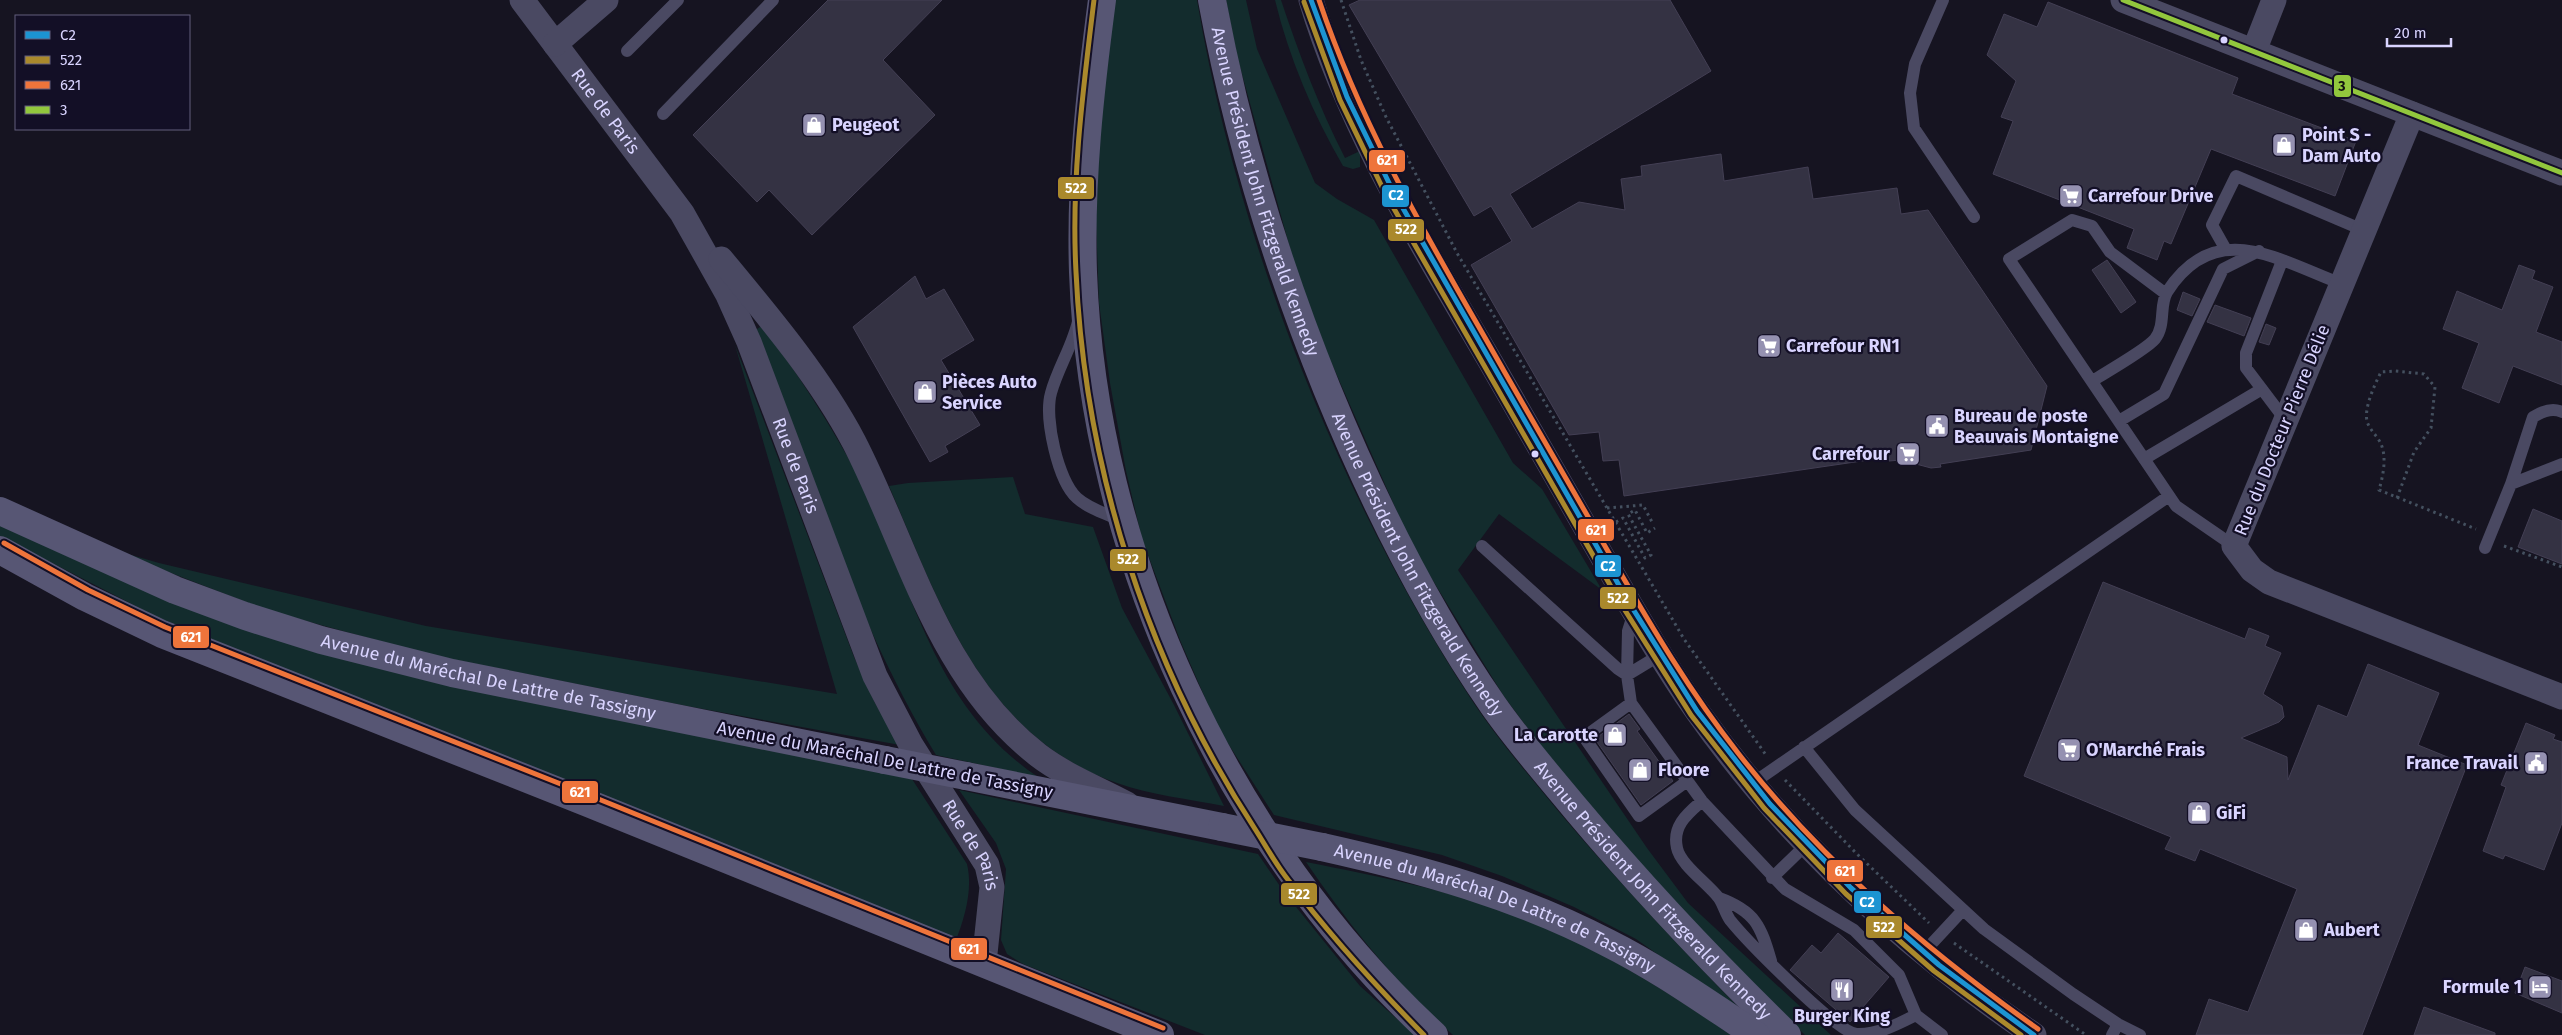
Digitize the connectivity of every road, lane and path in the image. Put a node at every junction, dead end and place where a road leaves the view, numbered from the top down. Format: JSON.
{"nodes":[{"id":1,"x":522,"y":0,"type":"edge"},
{"id":2,"x":606,"y":0,"type":"edge"},
{"id":3,"x":678,"y":0,"type":"edge"},
{"id":4,"x":773,"y":0,"type":"edge"},
{"id":5,"x":1102,"y":0,"type":"edge"},
{"id":6,"x":1212,"y":0,"type":"edge"},
{"id":7,"x":1311,"y":0,"type":"edge"},
{"id":8,"x":1341,"y":0,"type":"edge"},
{"id":9,"x":1943,"y":0,"type":"edge"},
{"id":10,"x":2123,"y":0,"type":"edge"},
{"id":11,"x":2274,"y":0,"type":"edge"},
{"id":12,"x":555,"y":44,"type":"junction"},
{"id":13,"x":627,"y":52,"type":"dead end"},
{"id":14,"x":2254,"y":52,"type":"junction"},
{"id":15,"x":663,"y":114,"type":"dead end"},
{"id":16,"x":2412,"y":114,"type":"junction"},
{"id":17,"x":2562,"y":173,"type":"edge"},
{"id":18,"x":682,"y":213,"type":"junction"},
{"id":19,"x":1974,"y":217,"type":"dead end"},
{"id":20,"x":2363,"y":230,"type":"junction"},
{"id":21,"x":2225,"y":248,"type":"junction"},
{"id":22,"x":2259,"y":251,"type":"junction"},
{"id":23,"x":2282,"y":261,"type":"junction"},
{"id":24,"x":1083,"y":275,"type":"junction"},
{"id":25,"x":2342,"y":284,"type":"junction"},
{"id":26,"x":2166,"y":294,"type":"junction"},
{"id":27,"x":2092,"y":381,"type":"junction"},
{"id":28,"x":2262,"y":389,"type":"junction"},
{"id":29,"x":2562,"y":412,"type":"edge"},
{"id":30,"x":2119,"y":421,"type":"junction"},
{"id":31,"x":2287,"y":422,"type":"junction"},
{"id":32,"x":2144,"y":459,"type":"junction"},
{"id":33,"x":2562,"y":464,"type":"edge"},
{"id":34,"x":2511,"y":484,"type":"junction"},
{"id":35,"x":2169,"y":496,"type":"junction"},
{"id":36,"x":2397,"y":498,"type":"joint"},
{"id":37,"x":1607,"y":508,"type":"junction"},
{"id":38,"x":0,"y":511,"type":"edge"},
{"id":39,"x":1122,"y":521,"type":"junction"},
{"id":40,"x":1616,"y":522,"type":"junction"},
{"id":41,"x":1652,"y":522,"type":"dead end"},
{"id":42,"x":1656,"y":528,"type":"dead end"},
{"id":43,"x":1482,"y":546,"type":"dead end"},
{"id":44,"x":2234,"y":546,"type":"junction"},
{"id":45,"x":2485,"y":548,"type":"dead end"},
{"id":46,"x":0,"y":550,"type":"edge"},
{"id":47,"x":1634,"y":612,"type":"junction"},
{"id":48,"x":1660,"y":655,"type":"junction"},
{"id":49,"x":1627,"y":675,"type":"junction"},
{"id":50,"x":2562,"y":697,"type":"edge"},
{"id":51,"x":1631,"y":703,"type":"junction"},
{"id":52,"x":1804,"y":747,"type":"junction"},
{"id":53,"x":1776,"y":769,"type":"junction"},
{"id":54,"x":1686,"y":782,"type":"junction"},
{"id":55,"x":1752,"y":783,"type":"junction"},
{"id":56,"x":1702,"y":801,"type":"junction"},
{"id":57,"x":1145,"y":813,"type":"junction"},
{"id":58,"x":1807,"y":844,"type":"junction"},
{"id":59,"x":1772,"y":878,"type":"junction"},
{"id":60,"x":1962,"y":911,"type":"junction"},
{"id":61,"x":1941,"y":934,"type":"junction"},
{"id":62,"x":1923,"y":953,"type":"junction"},
{"id":63,"x":984,"y":963,"type":"junction"},
{"id":64,"x":1916,"y":1015,"type":"junction"},
{"id":65,"x":2115,"y":1029,"type":"edge"},
{"id":66,"x":1935,"y":1033,"type":"edge"},
{"id":67,"x":1160,"y":1035,"type":"edge"},
{"id":68,"x":1434,"y":1035,"type":"edge"},
{"id":69,"x":1756,"y":1035,"type":"edge"},
{"id":70,"x":1787,"y":1035,"type":"edge"},
{"id":71,"x":2034,"y":1035,"type":"edge"},
{"id":72,"x":2086,"y":1035,"type":"edge"},
{"id":73,"x":2140,"y":1035,"type":"edge"}],
"edges":[{"from":1,"to":12,"type":"street","name":"Rue de Paris"},
{"from":2,"to":12,"type":"street"},
{"from":3,"to":13,"type":"lane"},
{"from":4,"to":15,"type":"lane"},
{"from":5,"to":24,"type":"main road"},
{"from":6,"to":70,"type":"main road","name":"Avenue Président John Fitzgerald Kennedy"},
{"from":7,"to":47,"type":"street"},
{"from":8,"to":37,"type":"path"},
{"from":9,"to":19,"type":"lane"},
{"from":10,"to":14,"type":"street"},
{"from":11,"to":14,"type":"street"},
{"from":12,"to":18,"type":"street","name":"Rue de Paris"},
{"from":14,"to":16,"type":"street"},
{"from":16,"to":17,"type":"street"},
{"from":16,"to":20,"type":"street","name":"Rue du Docteur Pierre Délie"},
{"from":18,"to":57,"type":"street"},
{"from":18,"to":63,"type":"street","name":"Rue de Paris"},
{"from":20,"to":21,"type":"lane"},
{"from":20,"to":25,"type":"street","name":"Rue du Docteur Pierre Délie"},
{"from":21,"to":22,"type":"lane"},
{"from":21,"to":26,"type":"lane"},
{"from":22,"to":23,"type":"lane"},
{"from":22,"to":30,"type":"lane"},
{"from":23,"to":25,"type":"lane"},
{"from":23,"to":28,"type":"lane"},
{"from":24,"to":39,"type":"main road"},
{"from":24,"to":39,"type":"lane"},
{"from":25,"to":31,"type":"street","name":"Rue du Docteur Pierre Délie"},
{"from":26,"to":27,"type":"lane"},
{"from":26,"to":27,"type":"lane"},
{"from":27,"to":30,"type":"lane"},
{"from":28,"to":31,"type":"lane"},
{"from":28,"to":32,"type":"lane"},
{"from":29,"to":34,"type":"lane"},
{"from":30,"to":32,"type":"lane"},
{"from":31,"to":44,"type":"street","name":"Rue du Docteur Pierre Délie"},
{"from":32,"to":35,"type":"lane"},
{"from":33,"to":34,"type":"lane"},
{"from":34,"to":45,"type":"lane"},
{"from":35,"to":44,"type":"lane"},
{"from":35,"to":52,"type":"lane"},
{"from":36,"to":36,"type":"path"},
{"from":37,"to":40,"type":"path"},
{"from":37,"to":41,"type":"path"},
{"from":38,"to":57,"type":"main road","name":"Avenue du Maréchal De Lattre de Tassigny","bridge":true},
{"from":39,"to":68,"type":"main road"},
{"from":40,"to":42,"type":"path"},
{"from":40,"to":53,"type":"path"},
{"from":43,"to":49,"type":"lane"},
{"from":44,"to":50,"type":"street","name":"Rue du Docteur Pierre Délie"},
{"from":46,"to":63,"type":"main road"},
{"from":47,"to":48,"type":"street"},
{"from":47,"to":49,"type":"lane"},
{"from":48,"to":49,"type":"lane"},
{"from":48,"to":55,"type":"street"},
{"from":49,"to":51,"type":"lane"},
{"from":51,"to":54,"type":"lane"},
{"from":51,"to":54,"type":"lane"},
{"from":52,"to":53,"type":"lane"},
{"from":52,"to":60,"type":"lane"},
{"from":53,"to":55,"type":"lane"},
{"from":53,"to":61,"type":"path"},
{"from":54,"to":56,"type":"lane"},
{"from":55,"to":58,"type":"street"},
{"from":56,"to":59,"type":"lane"},
{"from":56,"to":64,"type":"lane"},
{"from":57,"to":69,"type":"main road","name":"Avenue du Maréchal De Lattre de Tassigny","bridge":true},
{"from":58,"to":59,"type":"lane"},
{"from":58,"to":62,"type":"street"},
{"from":59,"to":64,"type":"lane"},
{"from":60,"to":61,"type":"lane"},
{"from":60,"to":65,"type":"lane"},
{"from":61,"to":62,"type":"lane"},
{"from":61,"to":72,"type":"path"},
{"from":62,"to":71,"type":"street"},
{"from":63,"to":67,"type":"main road"},
{"from":64,"to":66,"type":"lane"},
{"from":65,"to":73,"type":"lane"}]}
